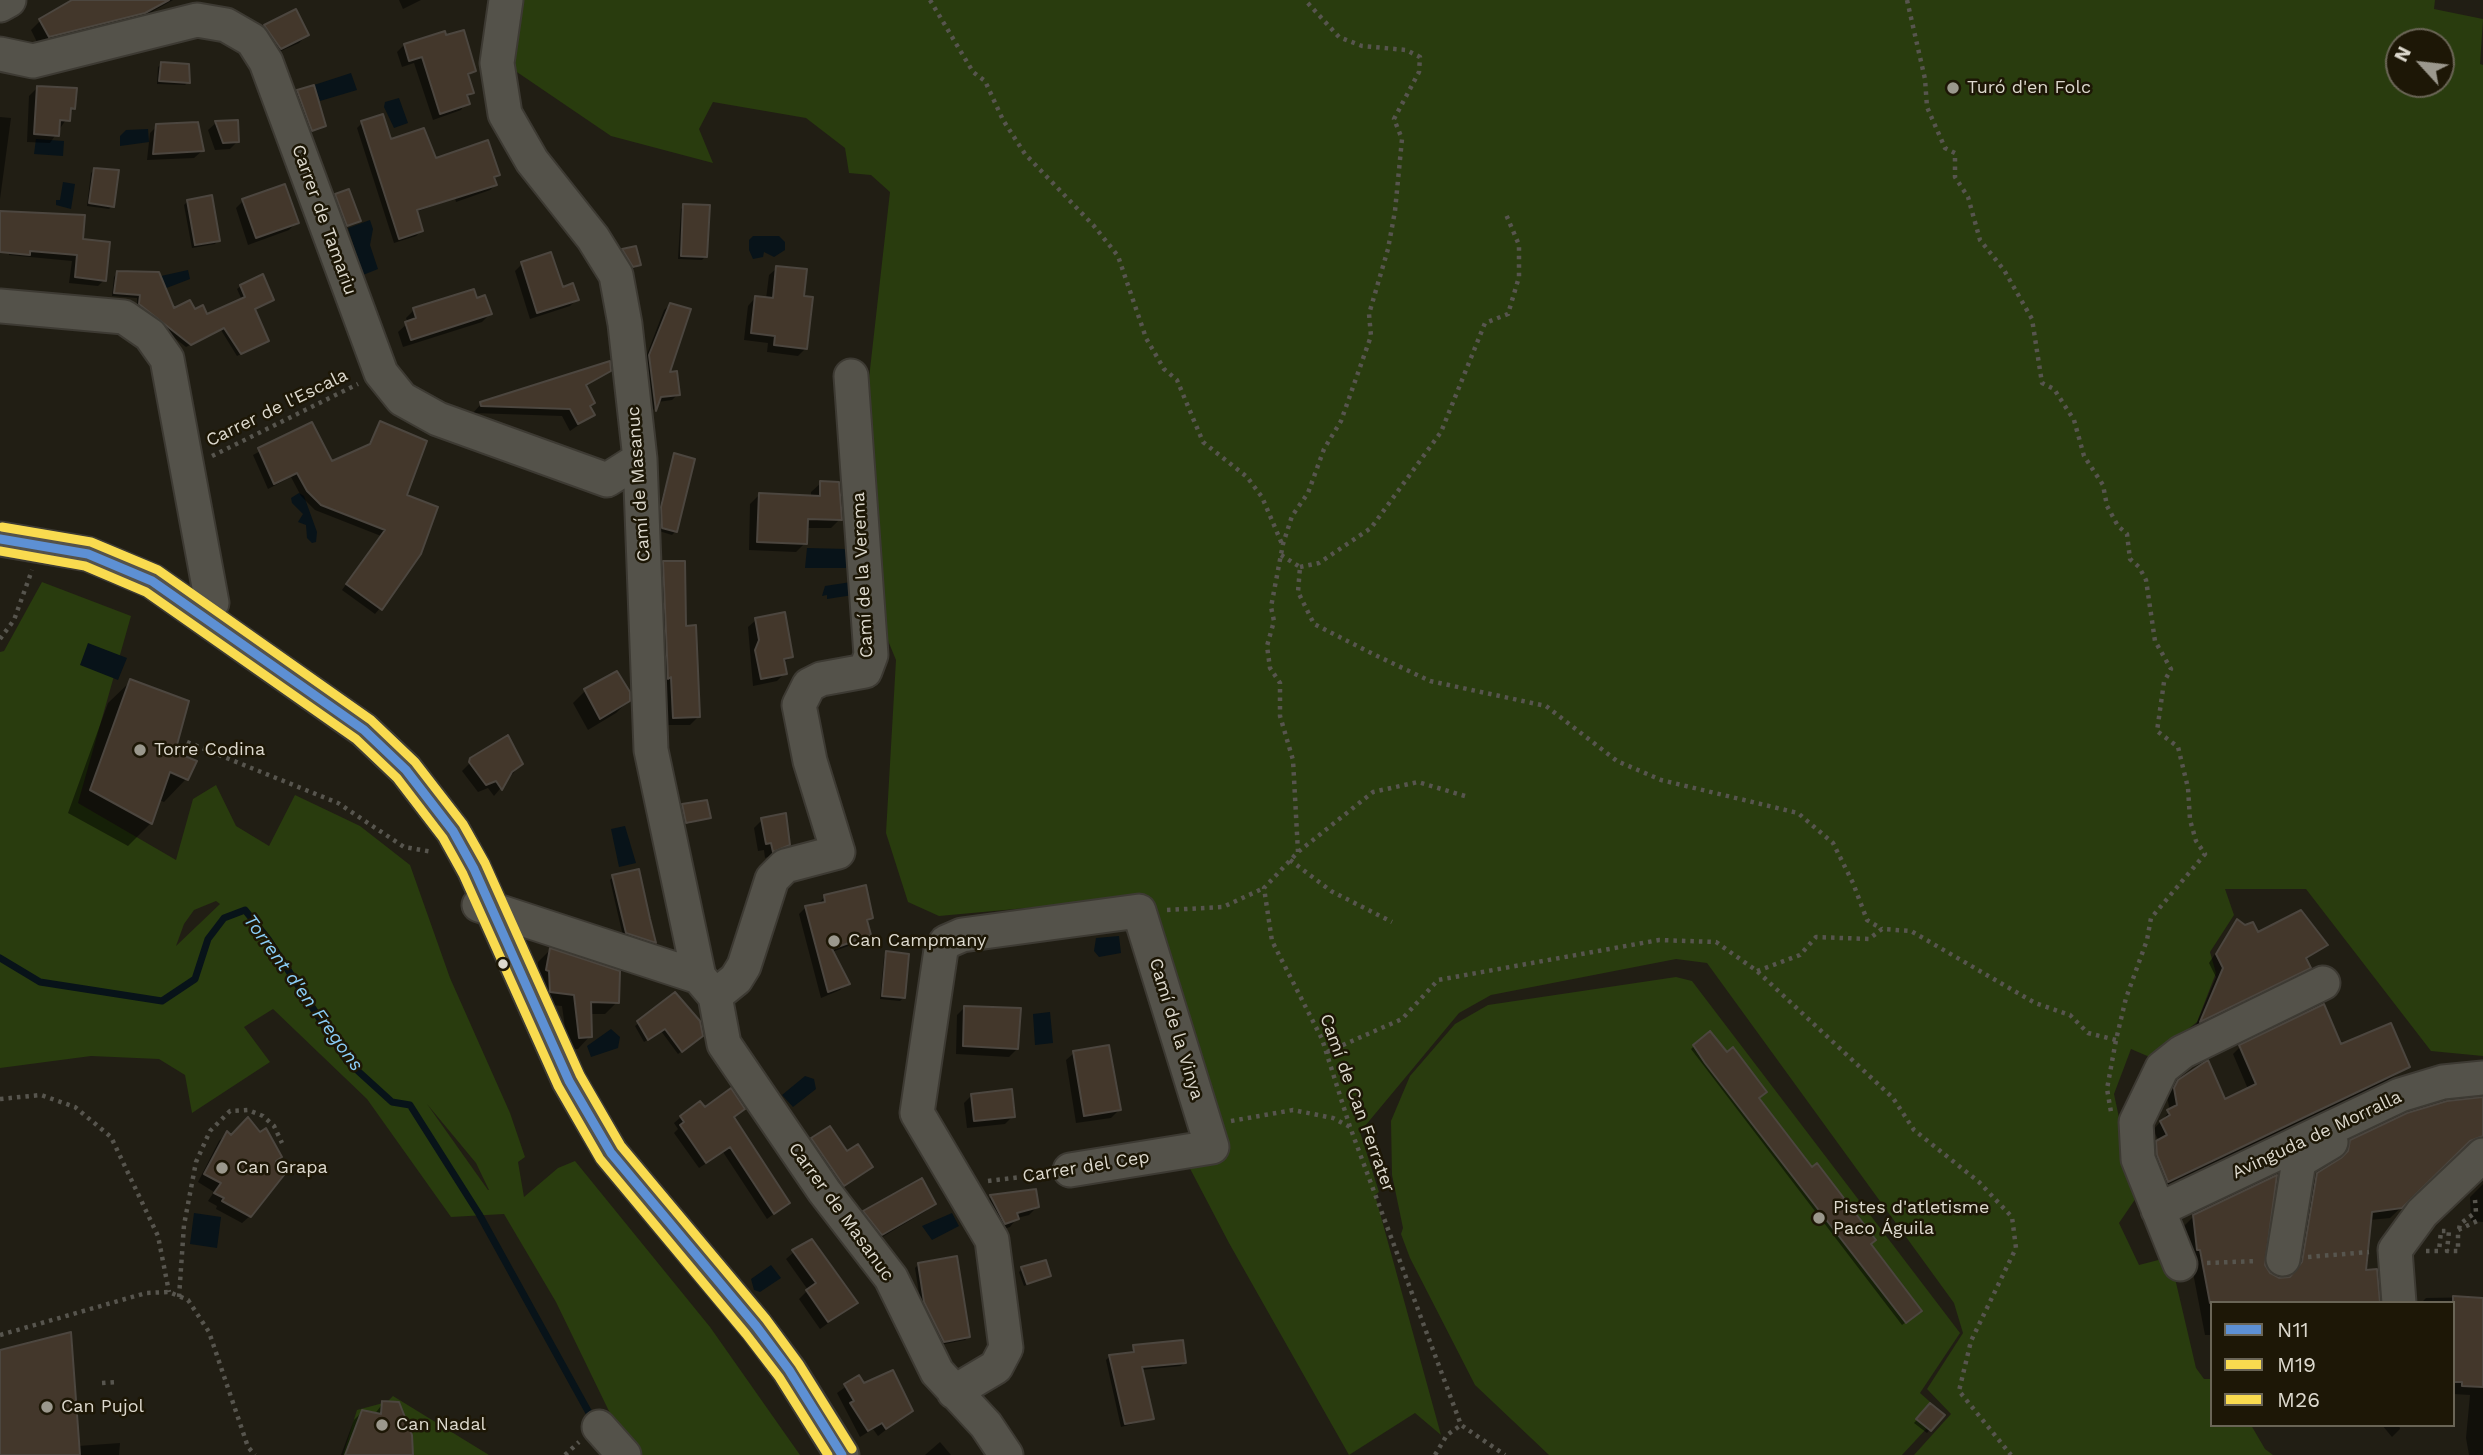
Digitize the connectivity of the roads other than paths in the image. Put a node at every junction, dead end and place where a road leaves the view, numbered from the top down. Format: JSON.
{"nodes":[{"id":1,"x":9,"y":0,"type":"edge"},
{"id":2,"x":506,"y":0,"type":"edge"},
{"id":3,"x":0,"y":5,"type":"edge"},
{"id":4,"x":0,"y":54,"type":"edge"},
{"id":5,"x":0,"y":306,"type":"edge"},
{"id":6,"x":851,"y":376,"type":"dead end"},
{"id":7,"x":640,"y":459,"type":"junction"},
{"id":8,"x":0,"y":539,"type":"edge"},
{"id":9,"x":0,"y":554,"type":"edge"},
{"id":10,"x":43,"y":561,"type":"junction"},
{"id":11,"x":204,"y":615,"type":"junction"},
{"id":12,"x":268,"y":679,"type":"junction"},
{"id":13,"x":435,"y":840,"type":"junction"},
{"id":14,"x":492,"y":909,"type":"junction"},
{"id":15,"x":2323,"y":983,"type":"dead end"},
{"id":16,"x":707,"y":986,"type":"junction"},
{"id":17,"x":2483,"y":1078,"type":"edge"},
{"id":18,"x":2365,"y":1109,"type":"junction"},
{"id":19,"x":1209,"y":1137,"type":"joint"},
{"id":20,"x":2483,"y":1156,"type":"edge"},
{"id":21,"x":1070,"y":1170,"type":"road end"},
{"id":22,"x":2158,"y":1210,"type":"junction"},
{"id":23,"x":2283,"y":1259,"type":"dead end"},
{"id":24,"x":2180,"y":1264,"type":"dead end"},
{"id":25,"x":2399,"y":1301,"type":"edge"},
{"id":26,"x":954,"y":1392,"type":"junction"},
{"id":27,"x":600,"y":1427,"type":"dead end"},
{"id":28,"x":624,"y":1455,"type":"edge"},
{"id":29,"x":818,"y":1455,"type":"edge"},
{"id":30,"x":842,"y":1455,"type":"edge"},
{"id":31,"x":1006,"y":1455,"type":"edge"}],
"edges":[{"from":1,"to":3,"type":"street"},
{"from":2,"to":7,"type":"street","name":"Camí de Masanuc"},
{"from":4,"to":7,"type":"street","name":"Carrer de Tamariu"},
{"from":5,"to":11,"type":"street"},
{"from":6,"to":16,"type":"street","name":"Camí de la Verema"},
{"from":7,"to":16,"type":"street","name":"Camí de Masanuc"},
{"from":8,"to":11,"type":"street"},
{"from":9,"to":10,"type":"street"},
{"from":10,"to":11,"type":"street"},
{"from":10,"to":12,"type":"street"},
{"from":11,"to":12,"type":"street"},
{"from":11,"to":14,"type":"street"},
{"from":12,"to":13,"type":"street"},
{"from":13,"to":14,"type":"street"},
{"from":13,"to":29,"type":"street"},
{"from":14,"to":16,"type":"street"},
{"from":14,"to":30,"type":"street"},
{"from":15,"to":22,"type":"street"},
{"from":16,"to":26,"type":"street","name":"Carrer de Masanuc"},
{"from":17,"to":18,"type":"street","name":"Avinguda de Morralla"},
{"from":18,"to":22,"type":"street","name":"Avinguda de Morralla"},
{"from":18,"to":23,"type":"street"},
{"from":19,"to":21,"type":"street","name":"Carrer del Cep"},
{"from":19,"to":26,"type":"street","name":"Camí de la Vinya"},
{"from":20,"to":25,"type":"street"},
{"from":22,"to":24,"type":"street"},
{"from":26,"to":31,"type":"street","name":"Carrer de Masanuc"},
{"from":27,"to":28,"type":"street"}]}
